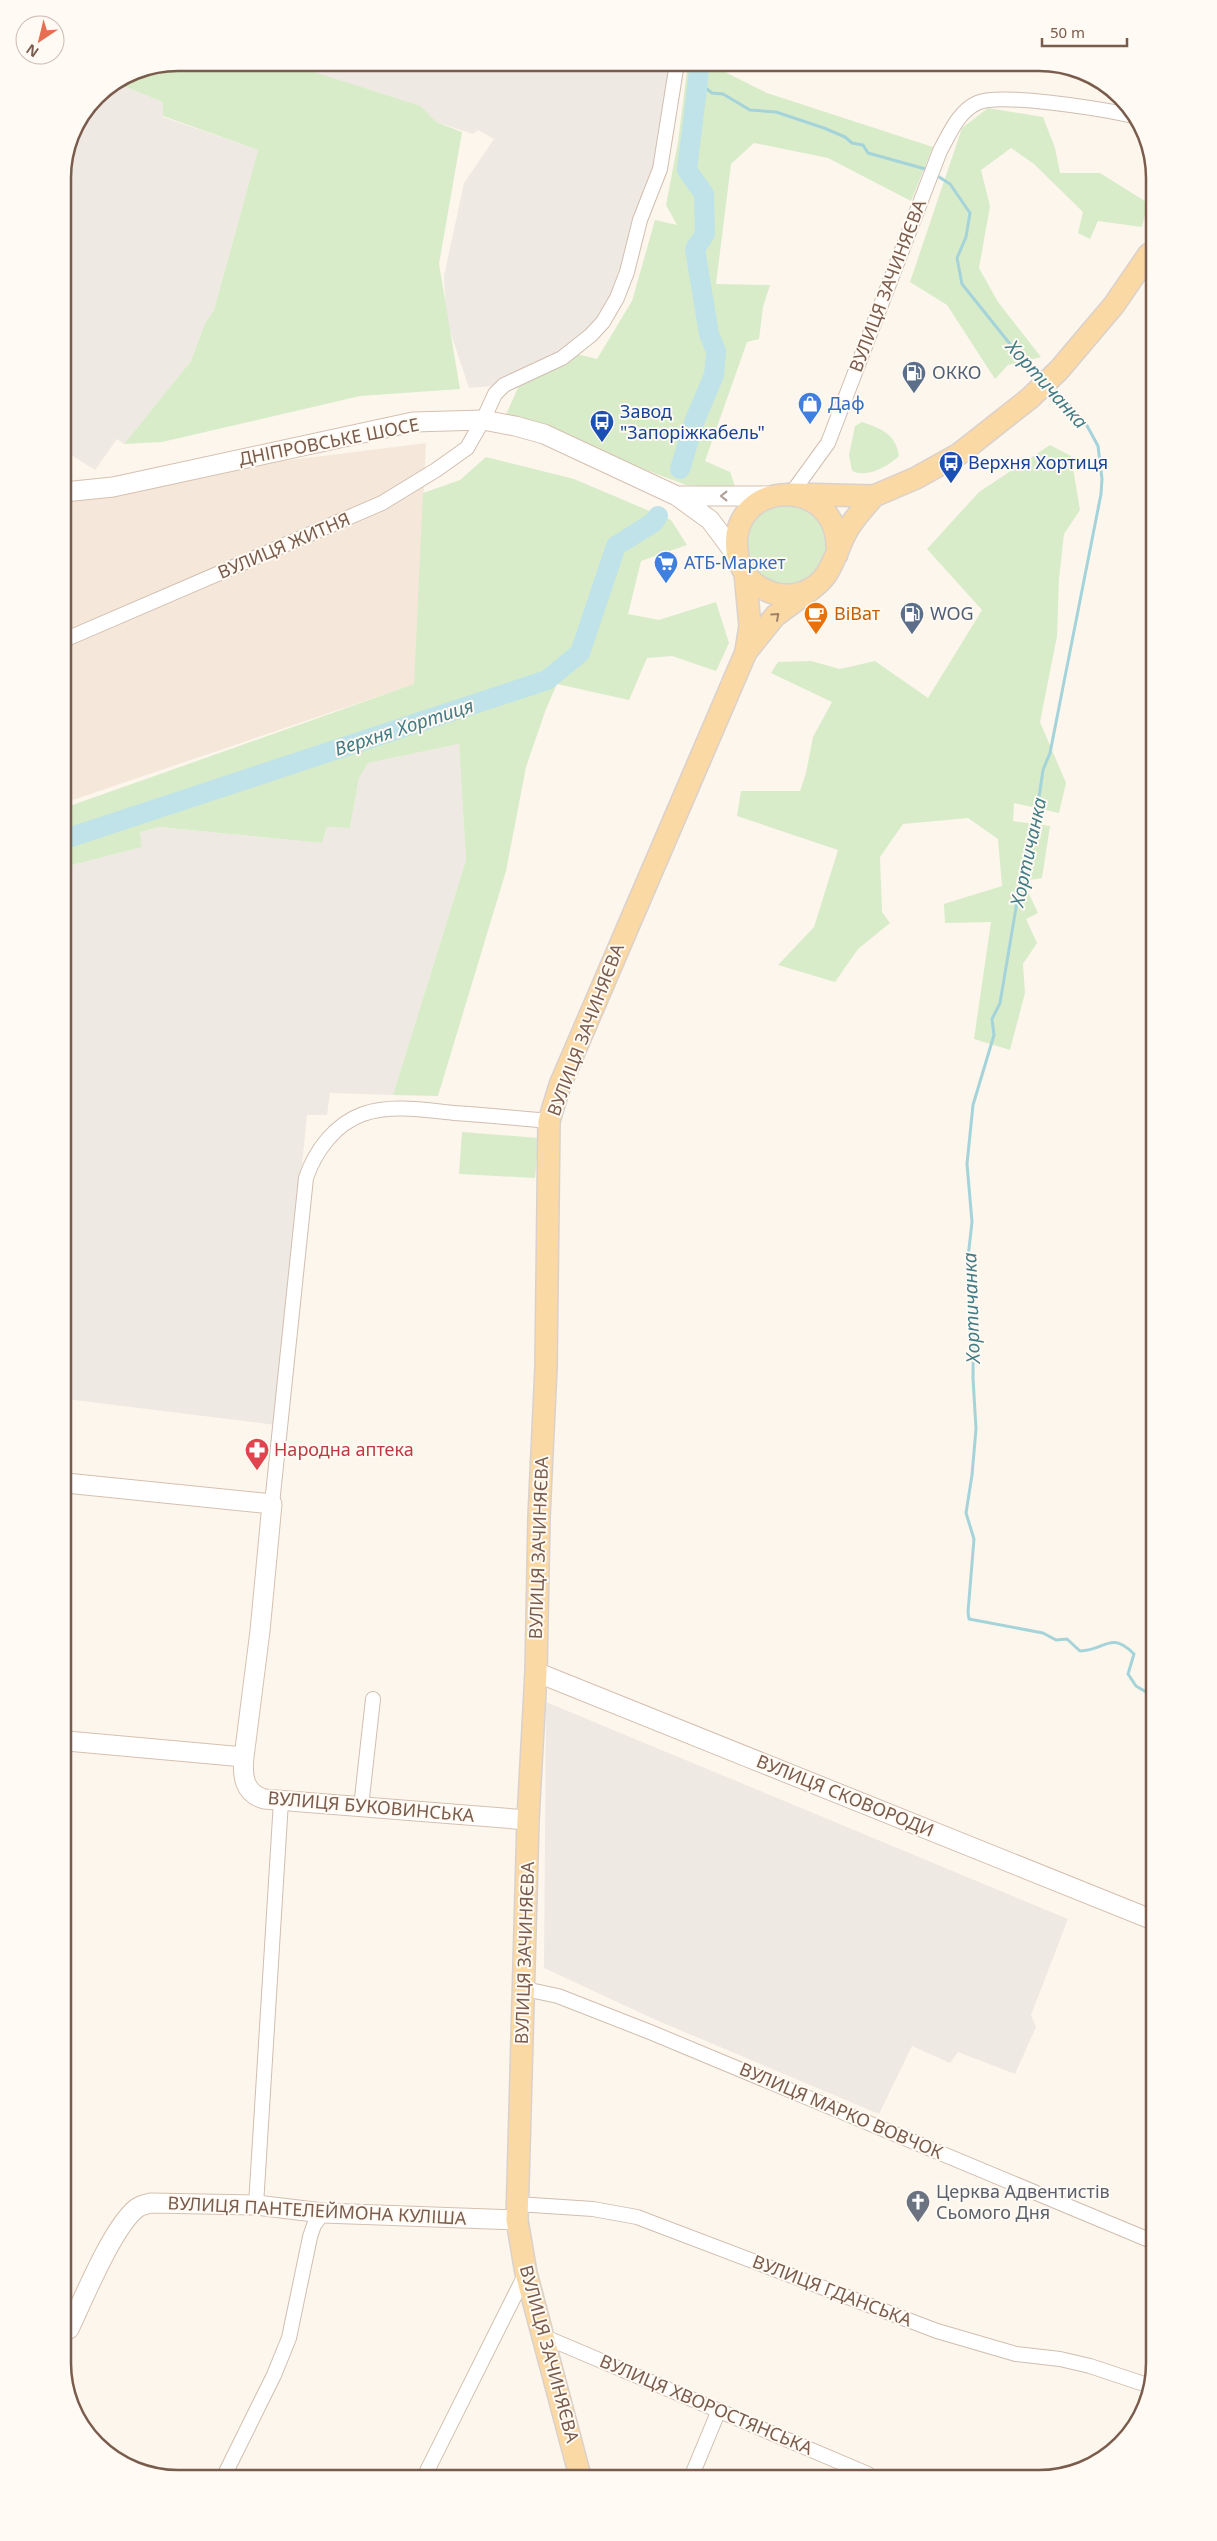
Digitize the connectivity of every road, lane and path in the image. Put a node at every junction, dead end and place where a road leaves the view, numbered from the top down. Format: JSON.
{"nodes":[{"id":1,"x":677,"y":71,"type":"edge"},
{"id":2,"x":1124,"y":113,"type":"edge"},
{"id":3,"x":1146,"y":257,"type":"edge"},
{"id":4,"x":483,"y":420,"type":"junction"},
{"id":5,"x":71,"y":491,"type":"edge"},
{"id":6,"x":781,"y":495,"type":"junction"},
{"id":7,"x":677,"y":496,"type":"junction"},
{"id":8,"x":874,"y":496,"type":"junction"},
{"id":9,"x":837,"y":554,"type":"junction"},
{"id":10,"x":741,"y":564,"type":"junction"},
{"id":11,"x":813,"y":588,"type":"junction"},
{"id":12,"x":71,"y":637,"type":"edge"},
{"id":13,"x":746,"y":652,"type":"junction"},
{"id":14,"x":549,"y":1121,"type":"junction"},
{"id":15,"x":71,"y":1484,"type":"edge"},
{"id":16,"x":272,"y":1504,"type":"junction"},
{"id":17,"x":536,"y":1672,"type":"junction"},
{"id":18,"x":373,"y":1700,"type":"dead end"},
{"id":19,"x":71,"y":1741,"type":"edge"},
{"id":20,"x":244,"y":1757,"type":"junction"},
{"id":21,"x":281,"y":1801,"type":"junction"},
{"id":22,"x":361,"y":1807,"type":"junction"},
{"id":23,"x":528,"y":1820,"type":"junction"},
{"id":24,"x":1146,"y":1917,"type":"edge"},
{"id":25,"x":525,"y":1989,"type":"junction"},
{"id":26,"x":256,"y":2205,"type":"junction"},
{"id":27,"x":517,"y":2212,"type":"junction"},
{"id":28,"x":323,"y":2213,"type":"junction"},
{"id":29,"x":1146,"y":2239,"type":"edge"},
{"id":30,"x":526,"y":2273,"type":"junction"},
{"id":31,"x":71,"y":2325,"type":"edge"},
{"id":32,"x":545,"y":2337,"type":"junction"},
{"id":33,"x":1143,"y":2384,"type":"edge"},
{"id":34,"x":719,"y":2410,"type":"junction"},
{"id":35,"x":227,"y":2470,"type":"edge"},
{"id":36,"x":427,"y":2470,"type":"edge"},
{"id":37,"x":578,"y":2470,"type":"edge"},
{"id":38,"x":694,"y":2470,"type":"edge"},
{"id":39,"x":859,"y":2470,"type":"edge"}],
"edges":[{"from":1,"to":4,"type":"street","name":"ВУЛИЦЯ ЖИТНЯ"},
{"from":2,"to":6,"type":"street","name":"ВУЛИЦЯ ЗАЧИНЯЄВА"},
{"from":3,"to":8,"type":"main road"},
{"from":4,"to":5,"type":"street","name":"ДНІПРОВСЬКЕ ШОСЕ"},
{"from":4,"to":7,"type":"street","name":"ДНІПРОВСЬКЕ ШОСЕ"},
{"from":4,"to":12,"type":"street","name":"ВУЛИЦЯ ЖИТНЯ"},
{"from":6,"to":7,"type":"street","one_way":true},
{"from":6,"to":8,"type":"main road"},
{"from":6,"to":9,"type":"main road"},
{"from":6,"to":10,"type":"main road"},
{"from":7,"to":10,"type":"street","name":"ДНІПРОВСЬКЕ ШОСЕ"},
{"from":8,"to":9,"type":"main road"},
{"from":9,"to":11,"type":"main road"},
{"from":10,"to":11,"type":"main road"},
{"from":10,"to":13,"type":"main road"},
{"from":13,"to":11,"type":"main road","one_way":true},
{"from":13,"to":14,"type":"main road","name":"ВУЛИЦЯ ЗАЧИНЯЄВА"},
{"from":14,"to":16,"type":"street"},
{"from":14,"to":17,"type":"main road","name":"ВУЛИЦЯ ЗАЧИНЯЄВА"},
{"from":15,"to":16,"type":"street"},
{"from":16,"to":20,"type":"street","name":"ВУЛИЦЯ БУКОВИНСЬКА"},
{"from":17,"to":23,"type":"main road","name":"ВУЛИЦЯ ЗАЧИНЯЄВА"},
{"from":17,"to":24,"type":"street","name":"ВУЛИЦЯ СКОВОРОДИ"},
{"from":18,"to":22,"type":"street"},
{"from":19,"to":20,"type":"street"},
{"from":20,"to":21,"type":"street","name":"ВУЛИЦЯ БУКОВИНСЬКА"},
{"from":21,"to":22,"type":"street","name":"ВУЛИЦЯ БУКОВИНСЬКА"},
{"from":21,"to":26,"type":"street"},
{"from":22,"to":23,"type":"street","name":"ВУЛИЦЯ БУКОВИНСЬКА"},
{"from":23,"to":25,"type":"main road","name":"ВУЛИЦЯ ЗАЧИНЯЄВА"},
{"from":25,"to":27,"type":"main road","name":"ВУЛИЦЯ ЗАЧИНЯЄВА"},
{"from":25,"to":29,"type":"street","name":"ВУЛИЦЯ МАРКО ВОВЧОК"},
{"from":26,"to":28,"type":"street","name":"ВУЛИЦЯ ПАНТЕЛЕЙМОНА КУЛІША"},
{"from":26,"to":31,"type":"street","name":"ВУЛИЦЯ ПАНТЕЛЕЙМОНА КУЛІША"},
{"from":27,"to":28,"type":"street","name":"ВУЛИЦЯ ПАНТЕЛЕЙМОНА КУЛІША"},
{"from":27,"to":30,"type":"main road","name":"ВУЛИЦЯ ЗАЧИНЯЄВА"},
{"from":27,"to":33,"type":"street","name":"ВУЛИЦЯ ГДАНСЬКА"},
{"from":28,"to":35,"type":"street"},
{"from":30,"to":32,"type":"main road","name":"ВУЛИЦЯ ЗАЧИНЯЄВА"},
{"from":30,"to":36,"type":"street"},
{"from":32,"to":34,"type":"street","name":"ВУЛИЦЯ ХВОРОСТЯНСЬКА"},
{"from":32,"to":37,"type":"main road","name":"ВУЛИЦЯ ЗАЧИНЯЄВА"},
{"from":34,"to":38,"type":"street"},
{"from":34,"to":39,"type":"street","name":"ВУЛИЦЯ ХВОРОСТЯНСЬКА"}]}
